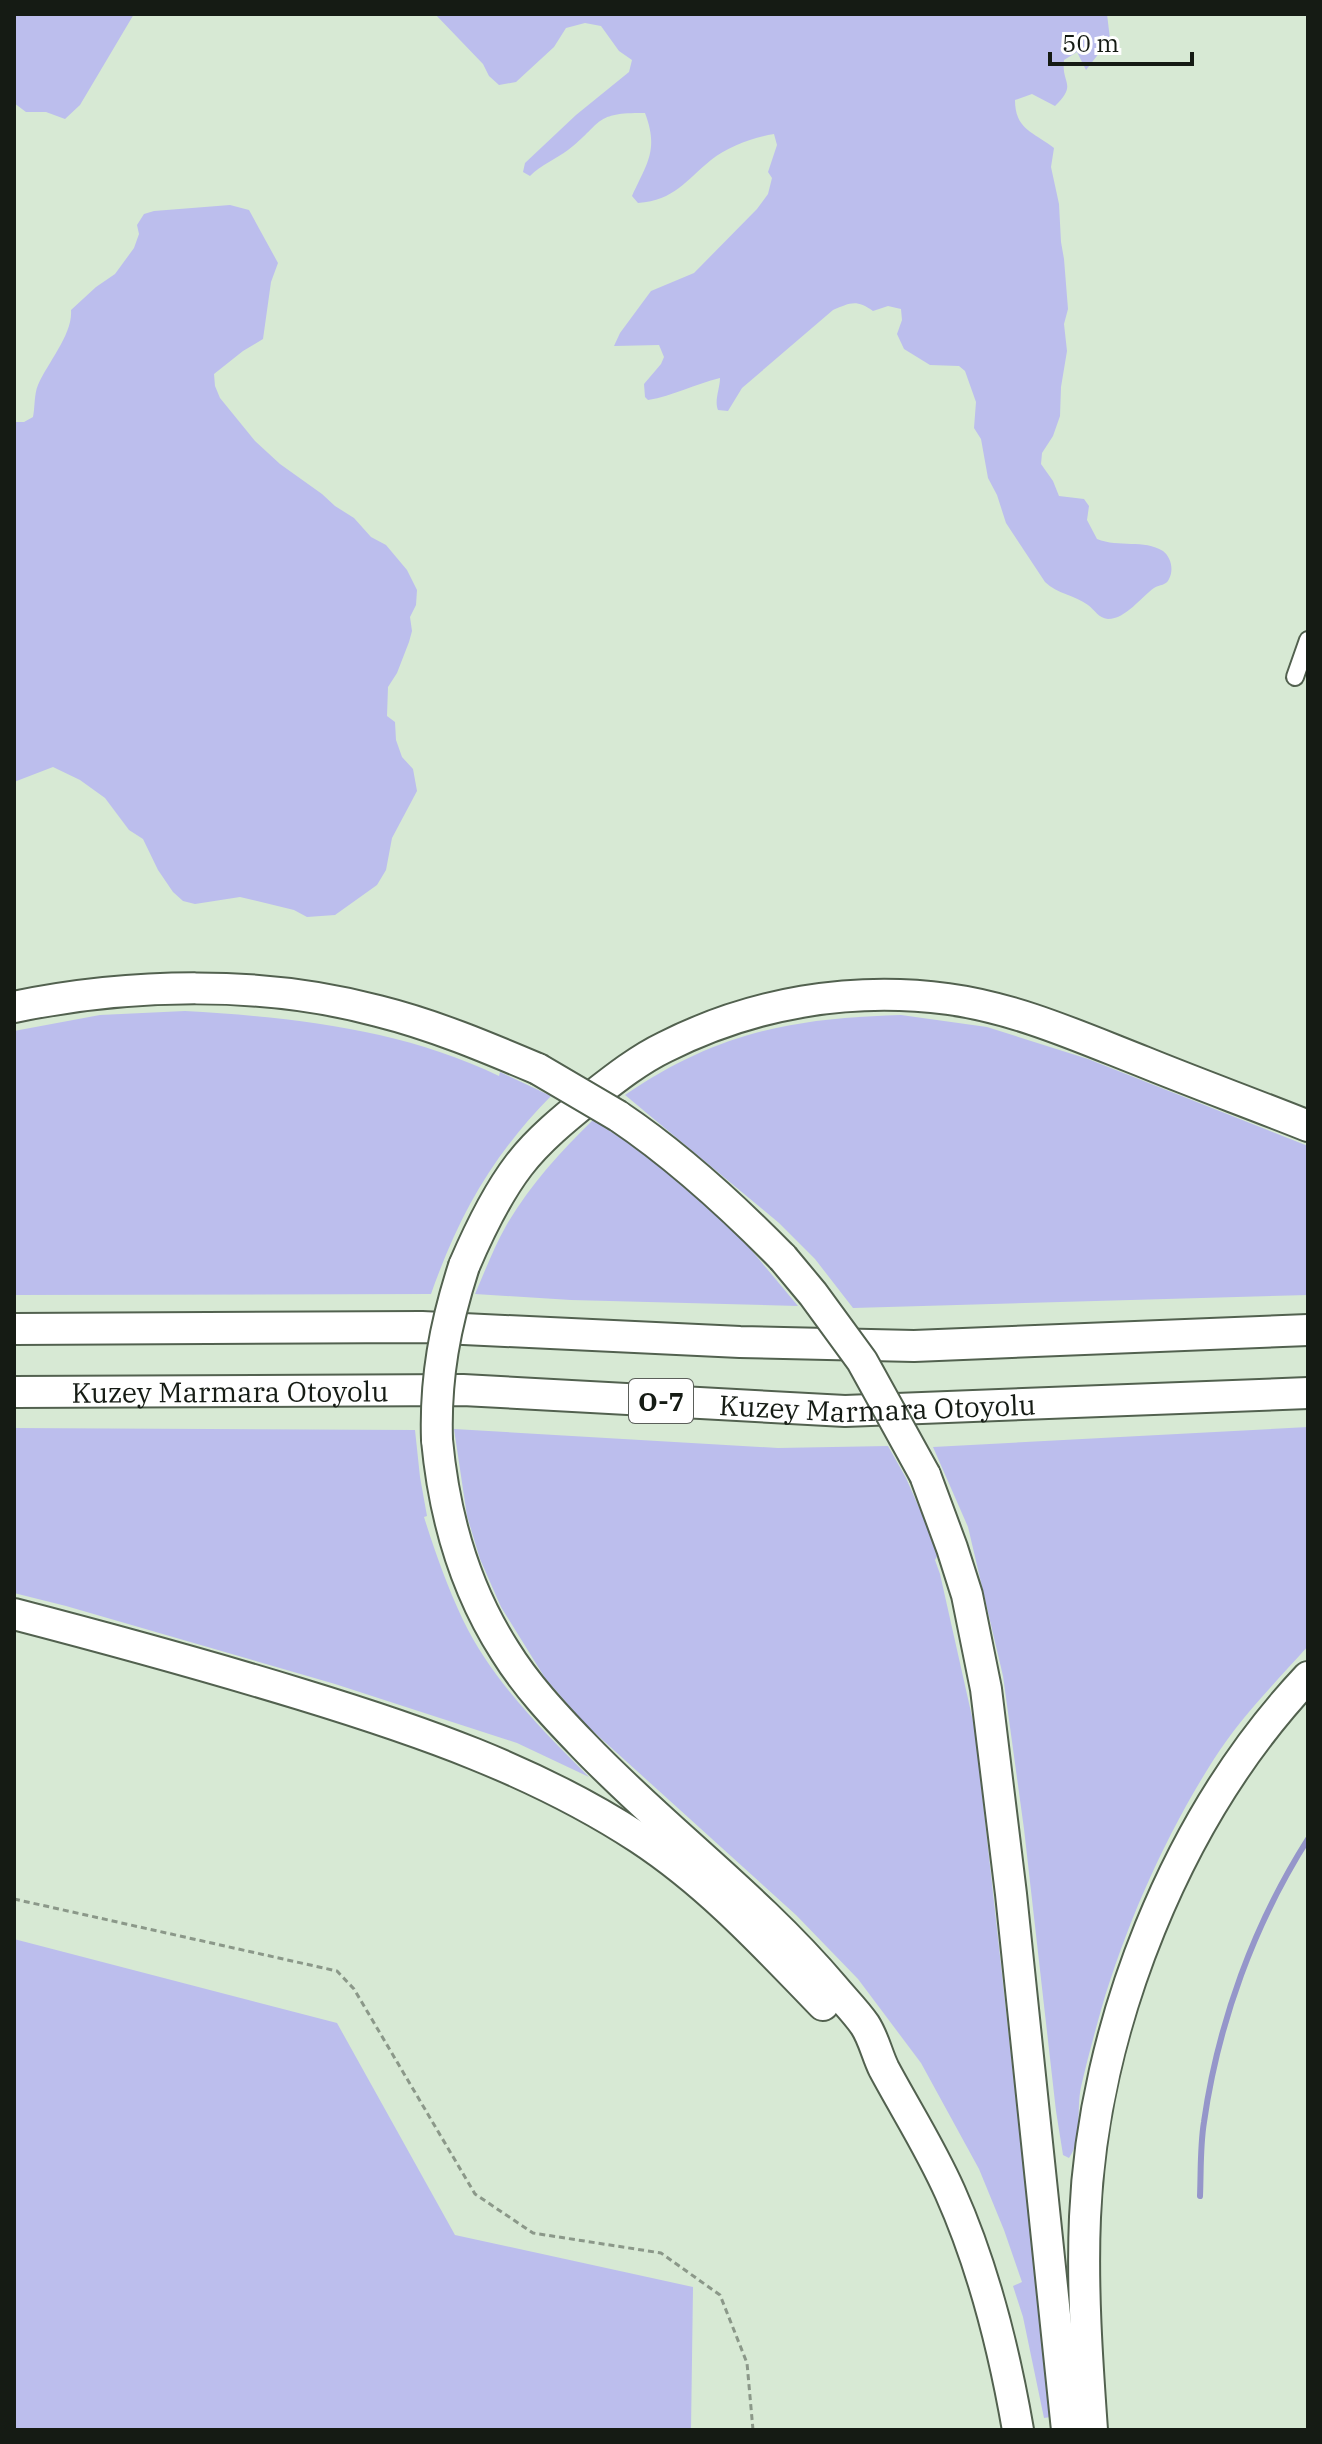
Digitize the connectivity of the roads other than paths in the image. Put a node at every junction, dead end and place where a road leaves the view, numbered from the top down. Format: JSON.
{"nodes":[{"id":1,"x":1308,"y":640,"type":"edge"},
{"id":2,"x":1295,"y":677,"type":"dead end"},
{"id":3,"x":14,"y":1007,"type":"edge"},
{"id":4,"x":1308,"y":1126,"type":"edge"},
{"id":5,"x":14,"y":1329,"type":"edge"},
{"id":6,"x":1308,"y":1330,"type":"edge"},
{"id":7,"x":14,"y":1392,"type":"edge"},
{"id":8,"x":1308,"y":1393,"type":"edge"},
{"id":9,"x":14,"y":1614,"type":"edge"},
{"id":10,"x":1308,"y":1677,"type":"edge"},
{"id":11,"x":883,"y":2066,"type":"junction"},
{"id":12,"x":1018,"y":2430,"type":"edge"},
{"id":13,"x":1067,"y":2430,"type":"edge"},
{"id":14,"x":1092,"y":2430,"type":"edge"}],
"edges":[{"from":1,"to":2,"type":"street"},
{"from":3,"to":13,"type":"highway","bridge":true},
{"from":4,"to":11,"type":"highway","bridge":true},
{"from":5,"to":6,"type":"highway","name":"Kuzey Marmara Otoyolu","number":"O-7"},
{"from":7,"to":8,"type":"highway","name":"Kuzey Marmara Otoyolu","number":"O-7"},
{"from":9,"to":11,"type":"highway"},
{"from":10,"to":14,"type":"highway"},
{"from":11,"to":12,"type":"highway"}]}
